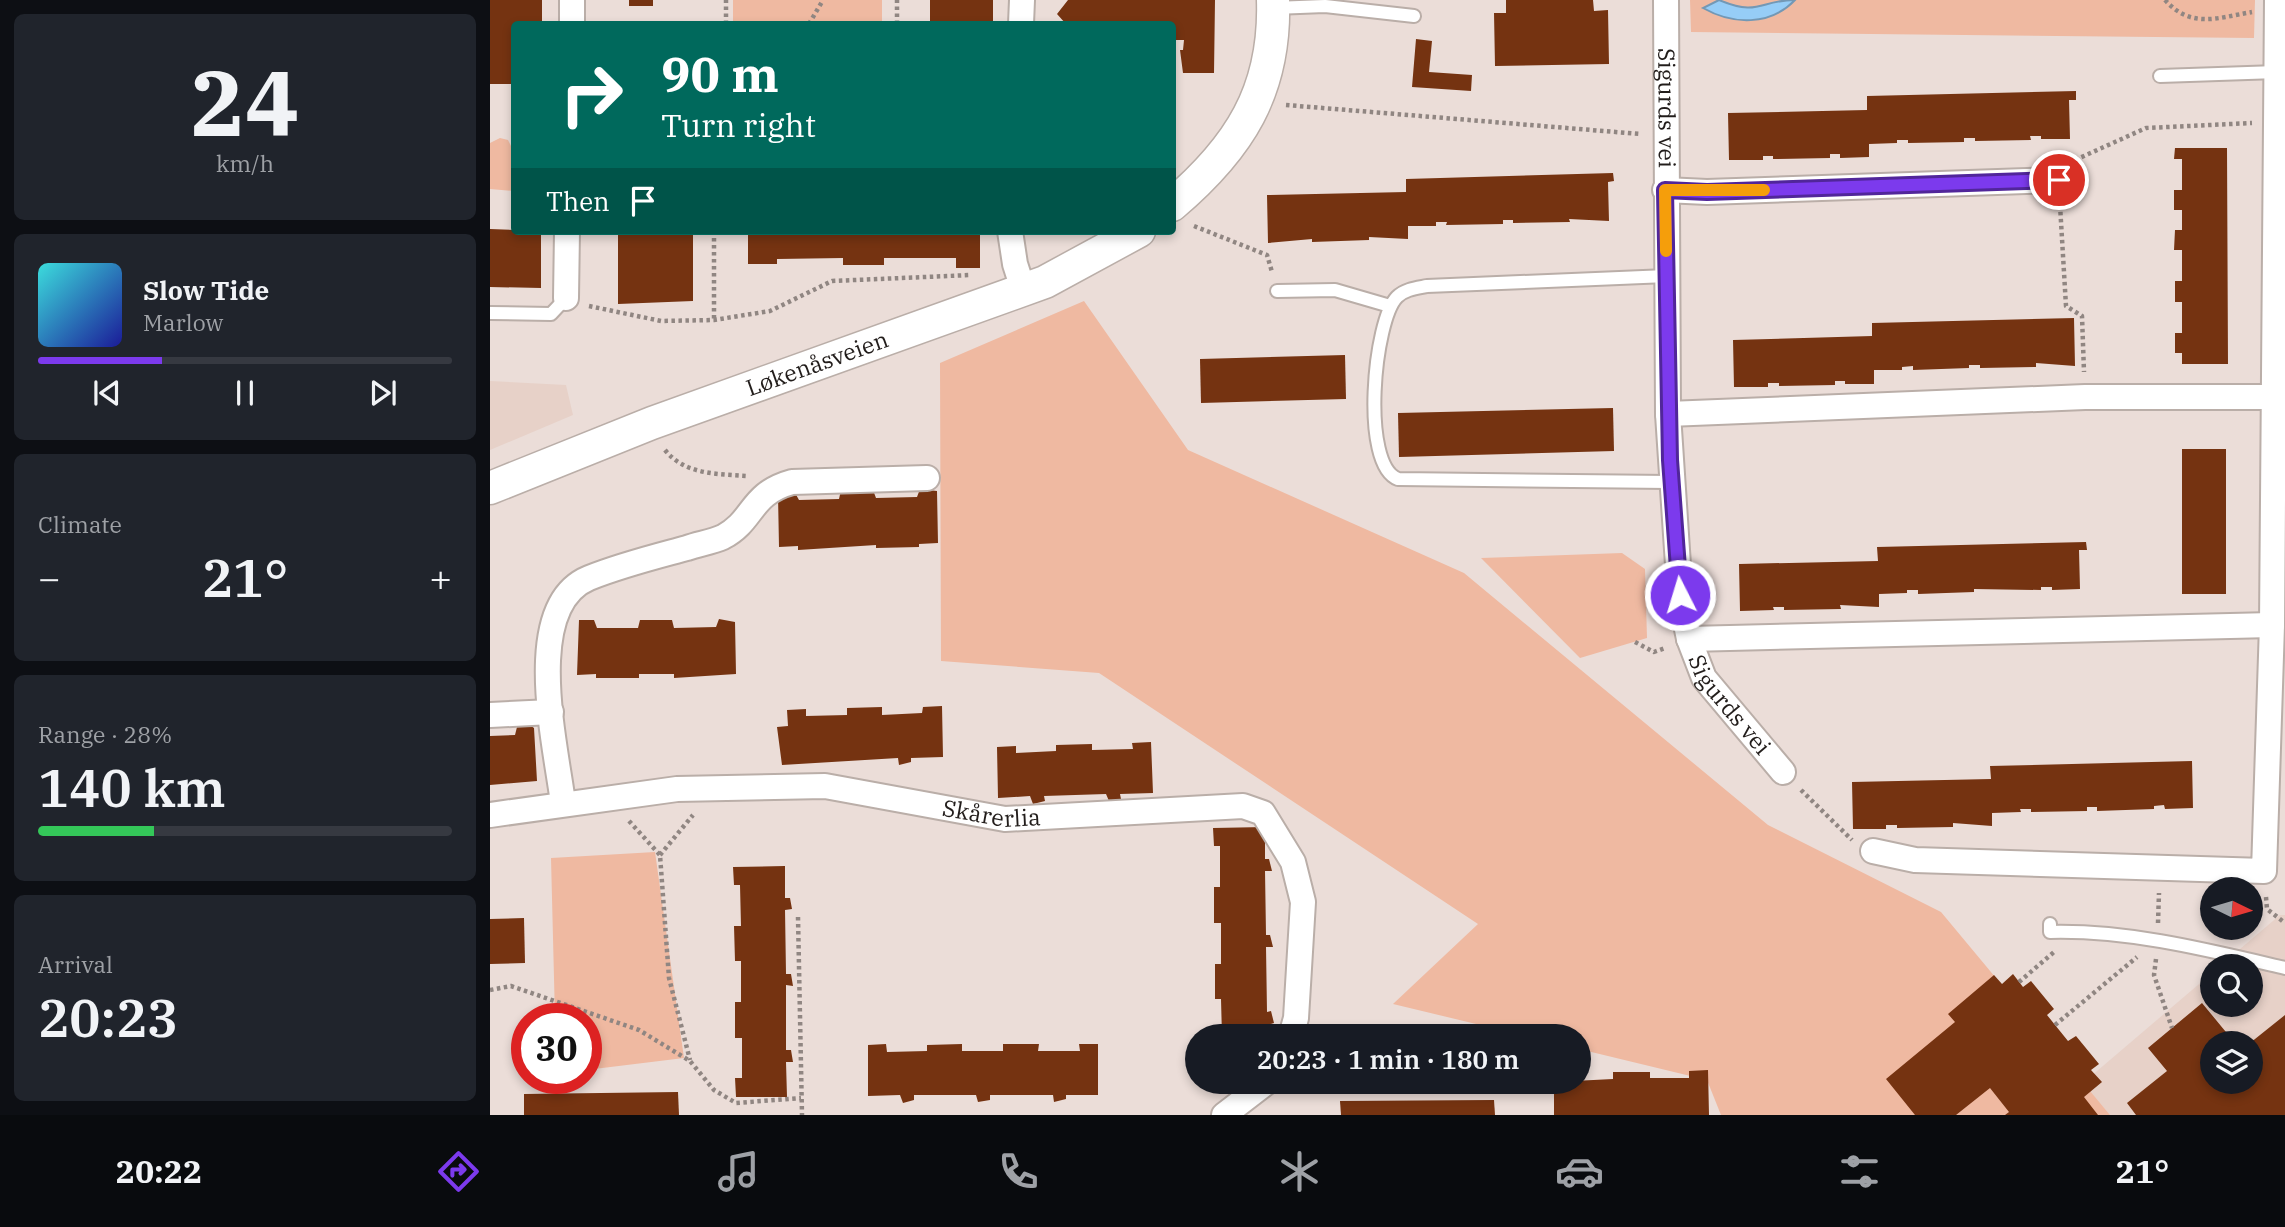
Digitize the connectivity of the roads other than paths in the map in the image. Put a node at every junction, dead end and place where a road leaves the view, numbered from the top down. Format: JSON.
{"nodes":[{"id":1,"x":572,"y":0,"type":"edge"},
{"id":2,"x":1023,"y":0,"type":"edge"},
{"id":3,"x":1667,"y":0,"type":"edge"},
{"id":4,"x":1273,"y":4,"type":"edge"},
{"id":5,"x":2277,"y":6,"type":"edge"},
{"id":6,"x":1414,"y":16,"type":"dead end"},
{"id":7,"x":572,"y":21,"type":"edge"},
{"id":8,"x":1021,"y":21,"type":"edge"},
{"id":9,"x":2277,"y":72,"type":"junction"},
{"id":10,"x":2160,"y":76,"type":"dead end"},
{"id":11,"x":2059,"y":180,"type":"road end"},
{"id":12,"x":1665,"y":190,"type":"junction"},
{"id":13,"x":1180,"y":214,"type":"edge"},
{"id":14,"x":567,"y":235,"type":"edge"},
{"id":15,"x":1010,"y":235,"type":"edge"},
{"id":16,"x":1132,"y":235,"type":"edge"},
{"id":17,"x":1667,"y":276,"type":"junction"},
{"id":18,"x":1023,"y":289,"type":"junction"},
{"id":19,"x":1277,"y":291,"type":"road end"},
{"id":20,"x":575,"y":301,"type":"joint"},
{"id":21,"x":1390,"y":306,"type":"junction"},
{"id":22,"x":490,"y":313,"type":"edge"},
{"id":23,"x":2274,"y":397,"type":"junction"},
{"id":24,"x":1668,"y":414,"type":"junction"},
{"id":25,"x":2279,"y":467,"type":"edge"},
{"id":26,"x":927,"y":478,"type":"dead end"},
{"id":27,"x":1671,"y":482,"type":"junction"},
{"id":28,"x":490,"y":488,"type":"edge"},
{"id":29,"x":2272,"y":625,"type":"junction"},
{"id":30,"x":1689,"y":639,"type":"junction"},
{"id":31,"x":551,"y":712,"type":"junction"},
{"id":32,"x":490,"y":715,"type":"edge"},
{"id":33,"x":1783,"y":772,"type":"road end"},
{"id":34,"x":564,"y":803,"type":"junction"},
{"id":35,"x":490,"y":815,"type":"edge"},
{"id":36,"x":1873,"y":851,"type":"road end"},
{"id":37,"x":2050,"y":924,"type":"dead end"},
{"id":38,"x":2285,"y":968,"type":"edge"},
{"id":39,"x":1295,"y":1024,"type":"edge"},
{"id":40,"x":1251,"y":1094,"type":"edge"},
{"id":41,"x":1224,"y":1115,"type":"edge"}],
"edges":[{"from":1,"to":7,"type":"street"},
{"from":2,"to":8,"type":"street"},
{"from":3,"to":12,"type":"street","name":"Sigurds vei"},
{"from":4,"to":6,"type":"lane"},
{"from":4,"to":13,"type":"street"},
{"from":5,"to":9,"type":"street"},
{"from":9,"to":10,"type":"lane"},
{"from":9,"to":23,"type":"street"},
{"from":11,"to":12,"type":"street"},
{"from":12,"to":17,"type":"street","name":"Sigurds vei"},
{"from":14,"to":20,"type":"street"},
{"from":15,"to":18,"type":"street"},
{"from":16,"to":18,"type":"street","name":"Løkenåsveien"},
{"from":17,"to":21,"type":"lane"},
{"from":17,"to":24,"type":"street","name":"Sigurds vei"},
{"from":18,"to":28,"type":"street","name":"Løkenåsveien"},
{"from":19,"to":21,"type":"lane"},
{"from":20,"to":22,"type":"lane"},
{"from":21,"to":27,"type":"lane"},
{"from":23,"to":24,"type":"street"},
{"from":23,"to":25,"type":"street"},
{"from":24,"to":27,"type":"street","name":"Sigurds vei"},
{"from":25,"to":29,"type":"street"},
{"from":26,"to":31,"type":"street"},
{"from":27,"to":30,"type":"street","name":"Sigurds vei"},
{"from":29,"to":30,"type":"street"},
{"from":29,"to":36,"type":"street"},
{"from":30,"to":33,"type":"street","name":"Sigurds vei"},
{"from":31,"to":32,"type":"street"},
{"from":31,"to":34,"type":"street"},
{"from":34,"to":35,"type":"street","name":"Skårerlia"},
{"from":34,"to":39,"type":"street","name":"Skårerlia"},
{"from":37,"to":38,"type":"lane"},
{"from":40,"to":41,"type":"street"}]}
